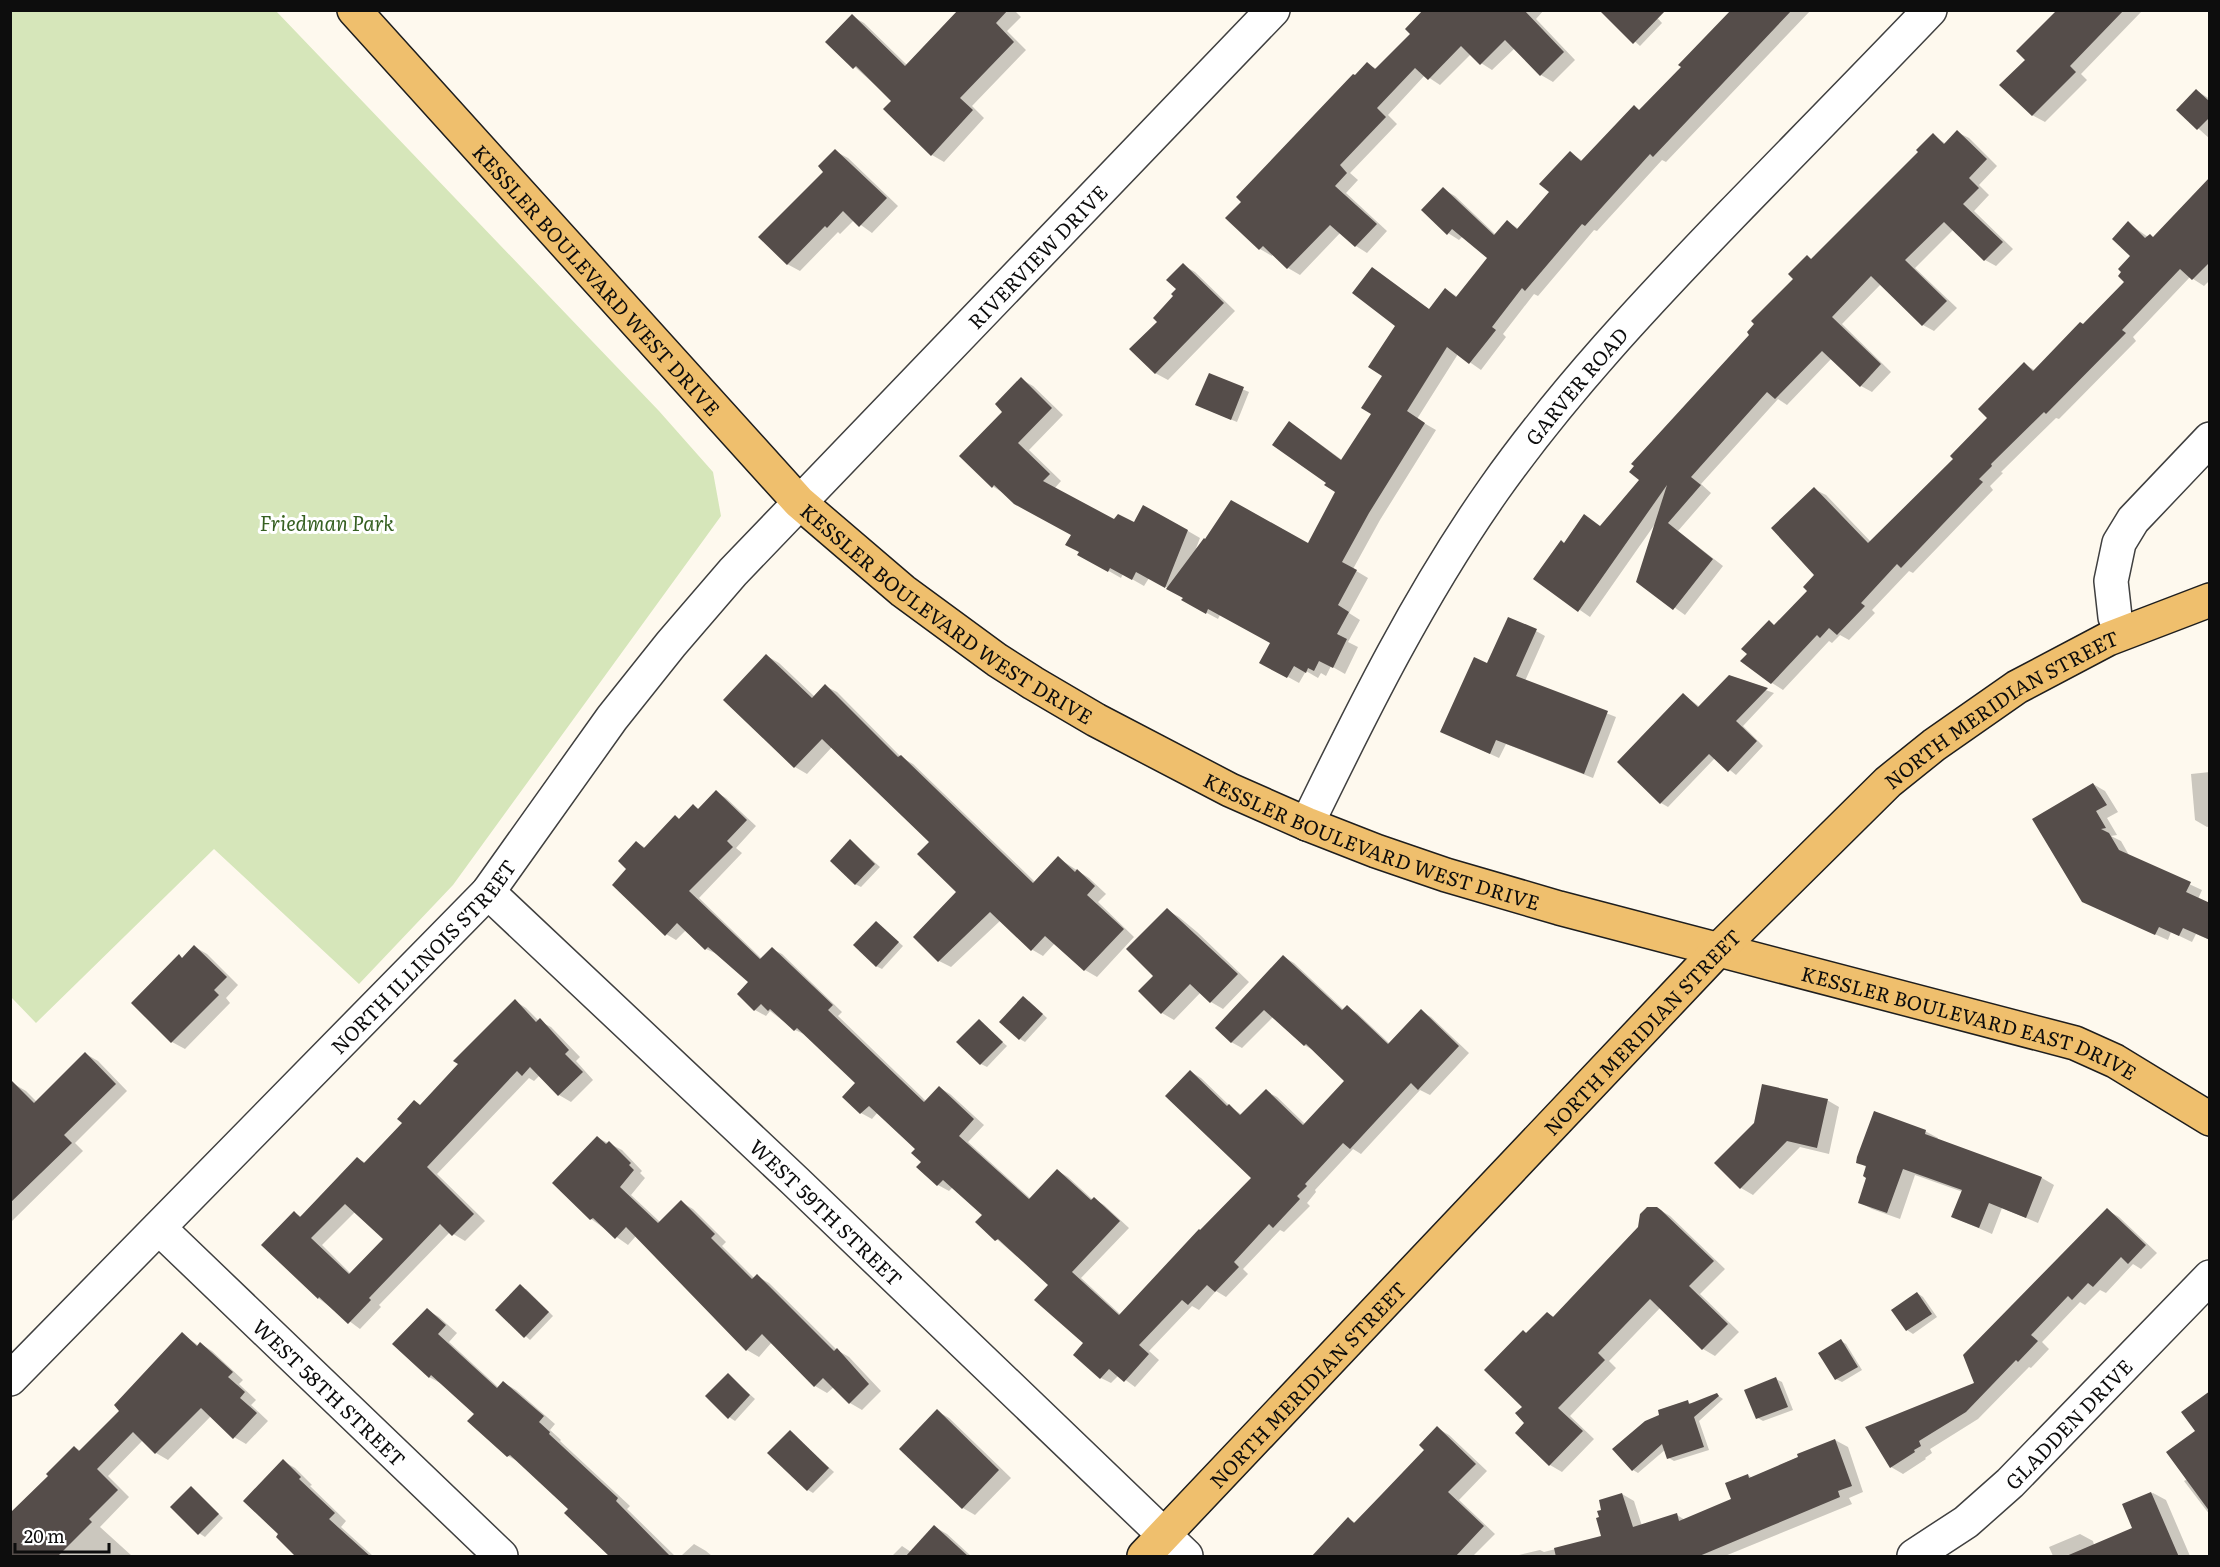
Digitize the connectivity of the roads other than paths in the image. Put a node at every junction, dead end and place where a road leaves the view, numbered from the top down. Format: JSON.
{"nodes":[{"id":1,"x":354,"y":10,"type":"edge"},
{"id":2,"x":1273,"y":10,"type":"edge"},
{"id":3,"x":1930,"y":10,"type":"edge"},
{"id":4,"x":2210,"y":439,"type":"edge"},
{"id":5,"x":799,"y":502,"type":"junction"},
{"id":6,"x":2210,"y":600,"type":"edge"},
{"id":7,"x":2122,"y":633,"type":"junction"},
{"id":8,"x":1307,"y":824,"type":"junction"},
{"id":9,"x":488,"y":892,"type":"junction"},
{"id":10,"x":1718,"y":950,"type":"junction"},
{"id":11,"x":2210,"y":1119,"type":"edge"},
{"id":12,"x":159,"y":1228,"type":"junction"},
{"id":13,"x":2210,"y":1277,"type":"edge"},
{"id":14,"x":10,"y":1379,"type":"edge"},
{"id":15,"x":1165,"y":1549,"type":"edge"},
{"id":16,"x":501,"y":1557,"type":"edge"},
{"id":17,"x":1914,"y":1557,"type":"edge"}],
"edges":[{"from":1,"to":5,"type":"main road","name":"KESSLER BOULEVARD WEST DRIVE"},
{"from":2,"to":5,"type":"street","name":"RIVERVIEW DRIVE"},
{"from":3,"to":8,"type":"street","name":"GARVER ROAD"},
{"from":4,"to":7,"type":"street"},
{"from":5,"to":8,"type":"main road","name":"KESSLER BOULEVARD WEST DRIVE"},
{"from":5,"to":9,"type":"street","name":"NORTH ILLINOIS STREET"},
{"from":6,"to":7,"type":"main road","name":"NORTH MERIDIAN STREET"},
{"from":7,"to":10,"type":"main road","name":"NORTH MERIDIAN STREET"},
{"from":8,"to":10,"type":"main road","name":"KESSLER BOULEVARD WEST DRIVE"},
{"from":9,"to":12,"type":"street","name":"NORTH ILLINOIS STREET"},
{"from":9,"to":15,"type":"street","name":"WEST 59TH STREET"},
{"from":10,"to":11,"type":"main road","name":"KESSLER BOULEVARD EAST DRIVE"},
{"from":10,"to":15,"type":"main road","name":"NORTH MERIDIAN STREET"},
{"from":12,"to":14,"type":"street","name":"NORTH ILLINOIS STREET"},
{"from":12,"to":16,"type":"street","name":"WEST 58TH STREET"},
{"from":13,"to":17,"type":"street","name":"GLADDEN DRIVE"}]}
